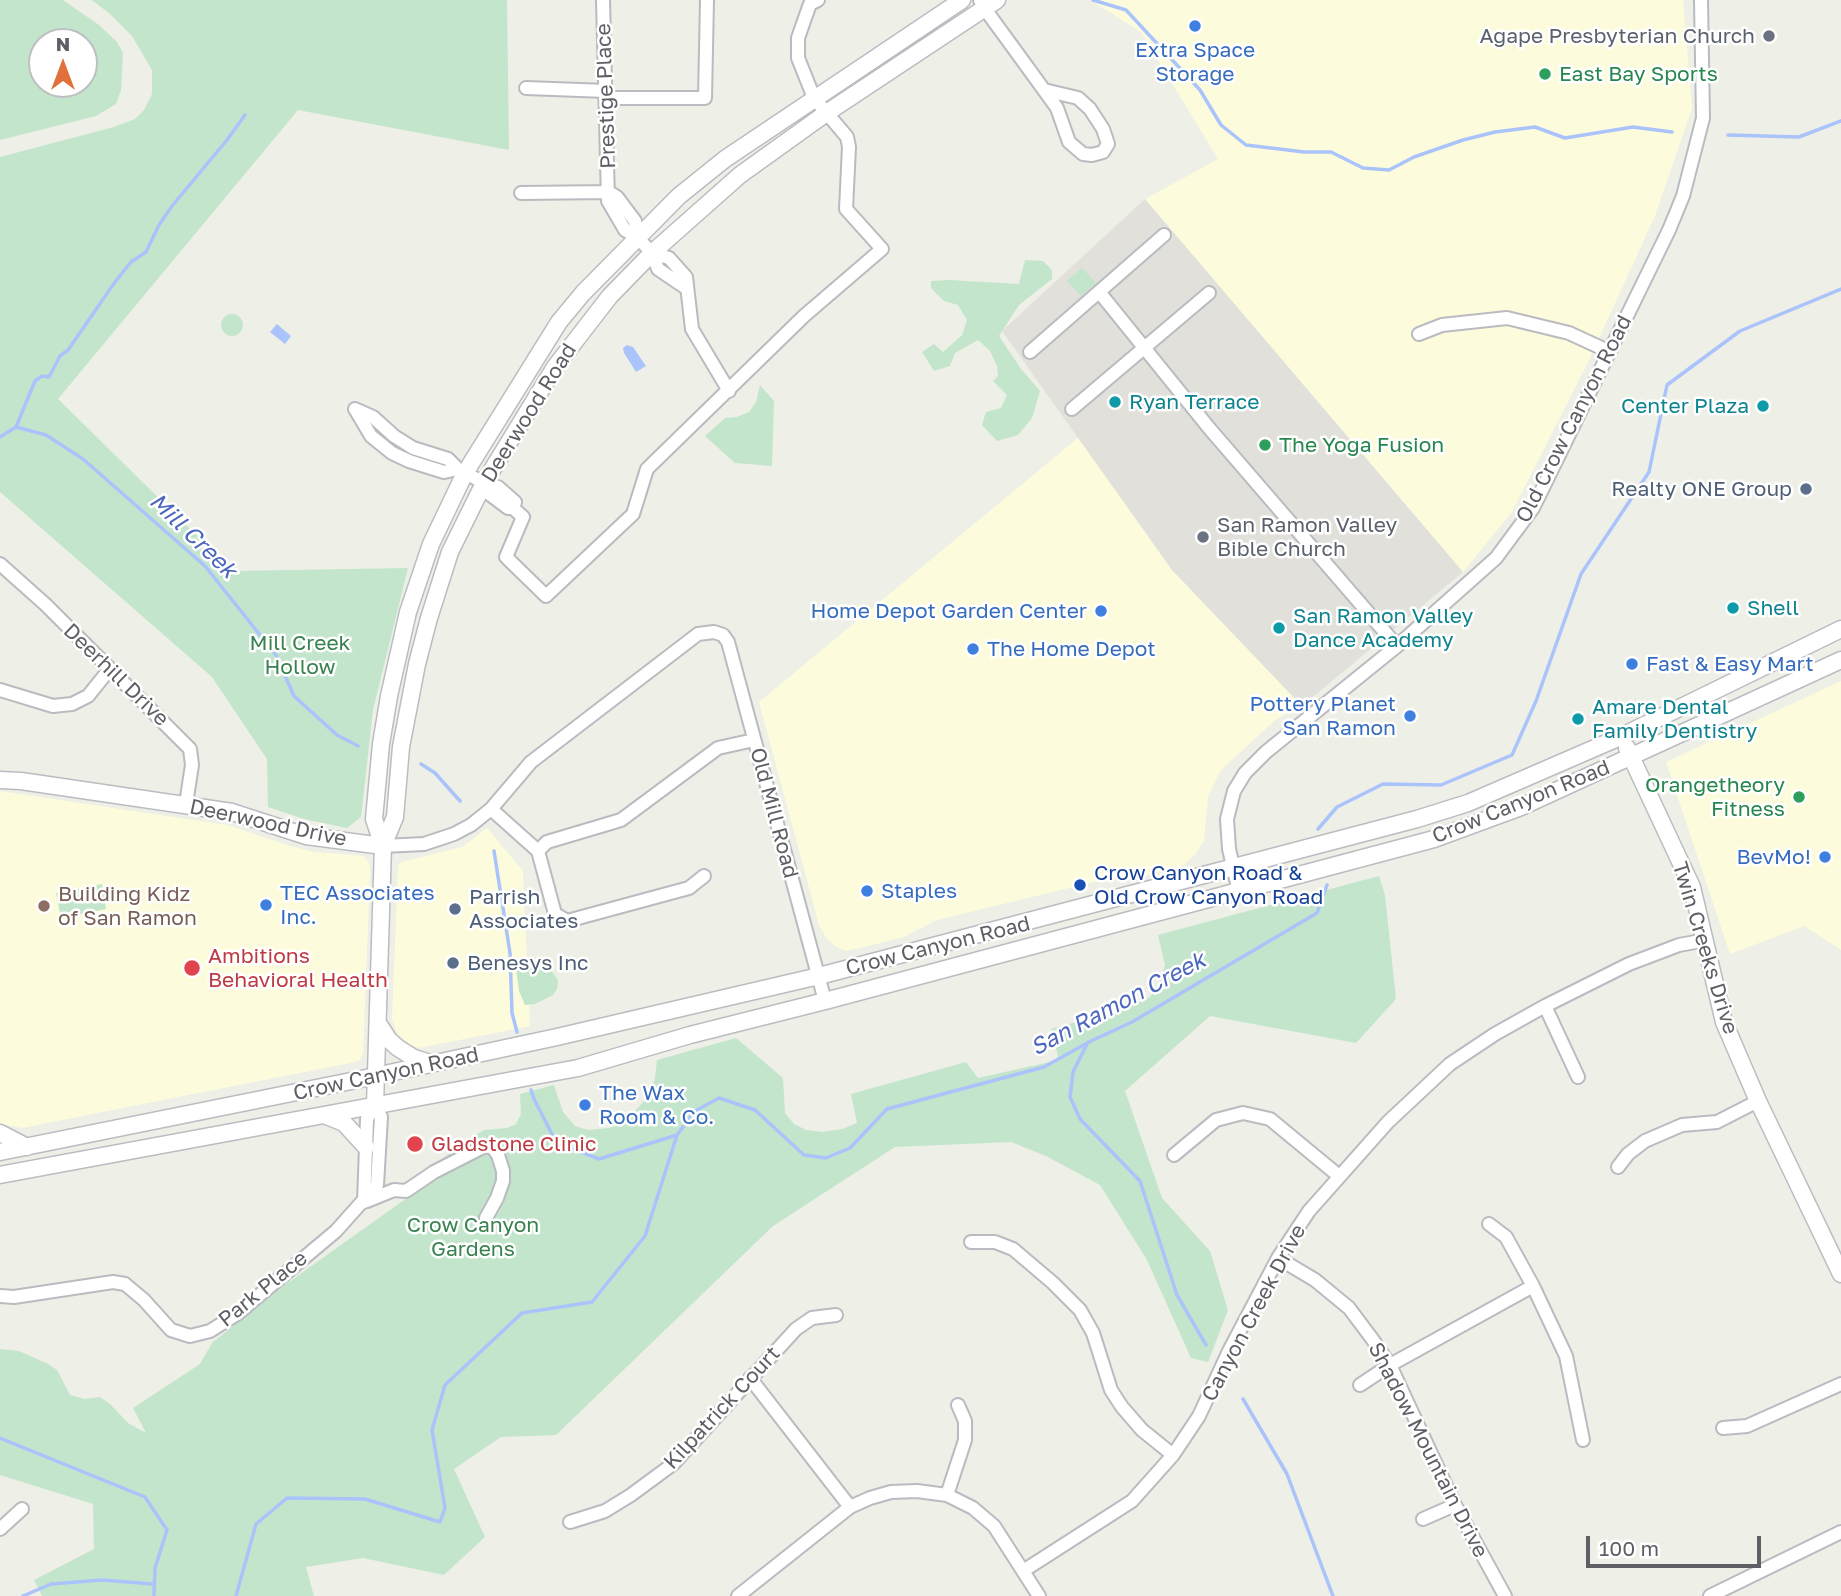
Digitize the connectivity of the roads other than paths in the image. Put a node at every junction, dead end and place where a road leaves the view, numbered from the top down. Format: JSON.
{"nodes":[{"id":1,"x":603,"y":0,"type":"edge"},
{"id":2,"x":707,"y":0,"type":"edge"},
{"id":3,"x":818,"y":0,"type":"edge"},
{"id":4,"x":962,"y":0,"type":"edge"},
{"id":5,"x":1701,"y":0,"type":"edge"},
{"id":6,"x":987,"y":3,"type":"edge"},
{"id":7,"x":526,"y":88,"type":"dead end"},
{"id":8,"x":1044,"y":90,"type":"junction"},
{"id":9,"x":607,"y":94,"type":"junction"},
{"id":10,"x":814,"y":98,"type":"junction"},
{"id":11,"x":825,"y":114,"type":"junction"},
{"id":12,"x":609,"y":192,"type":"junction"},
{"id":13,"x":522,"y":193,"type":"dead end"},
{"id":14,"x":1164,"y":235,"type":"dead end"},
{"id":15,"x":636,"y":237,"type":"junction"},
{"id":16,"x":652,"y":253,"type":"junction"},
{"id":17,"x":1100,"y":293,"type":"junction"},
{"id":18,"x":1209,"y":293,"type":"dead end"},
{"id":19,"x":1419,"y":334,"type":"dead end"},
{"id":20,"x":1143,"y":347,"type":"junction"},
{"id":21,"x":1608,"y":351,"type":"junction"},
{"id":22,"x":1030,"y":352,"type":"dead end"},
{"id":23,"x":729,"y":391,"type":"junction"},
{"id":24,"x":1072,"y":409,"type":"dead end"},
{"id":25,"x":462,"y":471,"type":"junction"},
{"id":26,"x":486,"y":484,"type":"junction"},
{"id":27,"x":0,"y":564,"type":"edge"},
{"id":28,"x":1841,"y":629,"type":"edge"},
{"id":29,"x":714,"y":632,"type":"joint"},
{"id":30,"x":1397,"y":646,"type":"junction"},
{"id":31,"x":1841,"y":660,"type":"edge"},
{"id":32,"x":109,"y":670,"type":"junction"},
{"id":33,"x":0,"y":690,"type":"edge"},
{"id":34,"x":1622,"y":736,"type":"junction"},
{"id":35,"x":754,"y":740,"type":"junction"},
{"id":36,"x":1630,"y":756,"type":"junction"},
{"id":37,"x":0,"y":780,"type":"edge"},
{"id":38,"x":186,"y":804,"type":"junction"},
{"id":39,"x":491,"y":809,"type":"junction"},
{"id":40,"x":383,"y":846,"type":"junction"},
{"id":41,"x":538,"y":851,"type":"junction"},
{"id":42,"x":1234,"y":869,"type":"junction"},
{"id":43,"x":704,"y":876,"type":"dead end"},
{"id":44,"x":1239,"y":892,"type":"junction"},
{"id":45,"x":1706,"y":940,"type":"junction"},
{"id":46,"x":819,"y":976,"type":"junction"},
{"id":47,"x":825,"y":1002,"type":"junction"},
{"id":48,"x":1545,"y":1006,"type":"junction"},
{"id":49,"x":378,"y":1022,"type":"junction"},
{"id":50,"x":433,"y":1064,"type":"junction"},
{"id":51,"x":376,"y":1076,"type":"junction"},
{"id":52,"x":1578,"y":1077,"type":"dead end"},
{"id":53,"x":1758,"y":1101,"type":"junction"},
{"id":54,"x":374,"y":1105,"type":"junction"},
{"id":55,"x":321,"y":1115,"type":"junction"},
{"id":56,"x":0,"y":1133,"type":"edge"},
{"id":57,"x":27,"y":1147,"type":"junction"},
{"id":58,"x":366,"y":1147,"type":"junction"},
{"id":59,"x":0,"y":1152,"type":"edge"},
{"id":60,"x":1174,"y":1155,"type":"dead end"},
{"id":61,"x":1618,"y":1167,"type":"dead end"},
{"id":62,"x":0,"y":1175,"type":"edge"},
{"id":63,"x":1339,"y":1176,"type":"junction"},
{"id":64,"x":364,"y":1202,"type":"junction"},
{"id":65,"x":486,"y":1218,"type":"dead end"},
{"id":66,"x":1489,"y":1224,"type":"dead end"},
{"id":67,"x":971,"y":1242,"type":"dead end"},
{"id":68,"x":1278,"y":1258,"type":"junction"},
{"id":69,"x":1841,"y":1275,"type":"edge"},
{"id":70,"x":1533,"y":1286,"type":"junction"},
{"id":71,"x":0,"y":1296,"type":"edge"},
{"id":72,"x":836,"y":1315,"type":"dead end"},
{"id":73,"x":1390,"y":1365,"type":"junction"},
{"id":74,"x":750,"y":1378,"type":"junction"},
{"id":75,"x":1841,"y":1384,"type":"edge"},
{"id":76,"x":1360,"y":1385,"type":"dead end"},
{"id":77,"x":958,"y":1405,"type":"dead end"},
{"id":78,"x":1723,"y":1428,"type":"dead end"},
{"id":79,"x":1583,"y":1440,"type":"dead end"},
{"id":80,"x":1173,"y":1455,"type":"junction"},
{"id":81,"x":947,"y":1495,"type":"junction"},
{"id":82,"x":1455,"y":1505,"type":"junction"},
{"id":83,"x":850,"y":1507,"type":"junction"},
{"id":84,"x":22,"y":1509,"type":"dead end"},
{"id":85,"x":1423,"y":1519,"type":"dead end"},
{"id":86,"x":570,"y":1522,"type":"dead end"},
{"id":87,"x":0,"y":1529,"type":"edge"},
{"id":88,"x":1841,"y":1532,"type":"edge"},
{"id":89,"x":1023,"y":1571,"type":"junction"},
{"id":90,"x":738,"y":1596,"type":"edge"},
{"id":91,"x":1039,"y":1596,"type":"edge"},
{"id":92,"x":1505,"y":1596,"type":"edge"},
{"id":93,"x":1710,"y":1596,"type":"edge"}],
"edges":[{"from":1,"to":9,"type":"street","name":"Prestige Place"},
{"from":2,"to":9,"type":"street"},
{"from":3,"to":10,"type":"street"},
{"from":4,"to":10,"type":"main road","name":"Deerwood Road"},
{"from":5,"to":21,"type":"street","name":"Old Crow Canyon Road"},
{"from":6,"to":8,"type":"street"},
{"from":6,"to":11,"type":"main road","name":"Deerwood Road"},
{"from":7,"to":9,"type":"street"},
{"from":8,"to":8,"type":"street"},
{"from":9,"to":12,"type":"street","name":"Prestige Place"},
{"from":10,"to":11,"type":"street"},
{"from":10,"to":15,"type":"main road","name":"Deerwood Road"},
{"from":11,"to":16,"type":"main road","name":"Deerwood Road"},
{"from":11,"to":23,"type":"street"},
{"from":12,"to":13,"type":"street"},
{"from":12,"to":15,"type":"street","name":"Prestige Place"},
{"from":14,"to":17,"type":"street"},
{"from":15,"to":16,"type":"street"},
{"from":15,"to":25,"type":"main road","name":"Deerwood Road"},
{"from":16,"to":23,"type":"street"},
{"from":16,"to":26,"type":"main road","name":"Deerwood Road"},
{"from":17,"to":20,"type":"street"},
{"from":17,"to":22,"type":"street"},
{"from":18,"to":20,"type":"street"},
{"from":19,"to":21,"type":"street"},
{"from":20,"to":24,"type":"street"},
{"from":20,"to":30,"type":"street"},
{"from":21,"to":30,"type":"street","name":"Old Crow Canyon Road"},
{"from":23,"to":26,"type":"street"},
{"from":25,"to":25,"type":"street"},
{"from":25,"to":26,"type":"street"},
{"from":25,"to":40,"type":"main road","name":"Deerwood Road"},
{"from":26,"to":40,"type":"main road","name":"Deerwood Road"},
{"from":27,"to":32,"type":"street","name":"Deerhill Drive"},
{"from":28,"to":34,"type":"main road","name":"Crow Canyon Road"},
{"from":29,"to":35,"type":"street","name":"Old Mill Road"},
{"from":29,"to":39,"type":"street","name":"Deerwood Drive"},
{"from":30,"to":42,"type":"street","name":"Old Crow Canyon Road"},
{"from":31,"to":36,"type":"main road","name":"Crow Canyon Road"},
{"from":32,"to":33,"type":"street"},
{"from":32,"to":38,"type":"street","name":"Deerhill Drive"},
{"from":34,"to":36,"type":"main road","name":"Twin Creeks Drive"},
{"from":34,"to":42,"type":"main road","name":"Crow Canyon Road"},
{"from":35,"to":41,"type":"street"},
{"from":35,"to":46,"type":"street","name":"Old Mill Road"},
{"from":36,"to":44,"type":"main road","name":"Crow Canyon Road"},
{"from":36,"to":45,"type":"main road","name":"Twin Creeks Drive"},
{"from":37,"to":38,"type":"main road","name":"Deerwood Drive"},
{"from":38,"to":40,"type":"main road","name":"Deerwood Drive"},
{"from":39,"to":40,"type":"street","name":"Deerwood Drive"},
{"from":39,"to":41,"type":"street"},
{"from":40,"to":49,"type":"main road","name":"Deerwood Road"},
{"from":41,"to":43,"type":"street"},
{"from":42,"to":44,"type":"street","name":"Old Crow Canyon Road"},
{"from":42,"to":46,"type":"main road","name":"Crow Canyon Road"},
{"from":44,"to":47,"type":"main road","name":"Crow Canyon Road"},
{"from":45,"to":48,"type":"street","name":"Canyon Creek Drive"},
{"from":45,"to":53,"type":"main road","name":"Twin Creeks Drive"},
{"from":46,"to":47,"type":"street","name":"Old Mill Road"},
{"from":46,"to":50,"type":"main road","name":"Crow Canyon Road"},
{"from":47,"to":54,"type":"main road","name":"Crow Canyon Road"},
{"from":48,"to":52,"type":"street"},
{"from":48,"to":63,"type":"street","name":"Canyon Creek Drive"},
{"from":49,"to":50,"type":"main road"},
{"from":49,"to":51,"type":"main road","name":"Deerwood Road"},
{"from":50,"to":51,"type":"main road","name":"Crow Canyon Road"},
{"from":51,"to":54,"type":"main road","name":"Deerwood Road"},
{"from":51,"to":57,"type":"main road","name":"Crow Canyon Road"},
{"from":53,"to":61,"type":"street"},
{"from":53,"to":69,"type":"main road","name":"Twin Creeks Drive"},
{"from":54,"to":55,"type":"main road","name":"Crow Canyon Road"},
{"from":54,"to":58,"type":"street"},
{"from":54,"to":64,"type":"street","name":"Park Place"},
{"from":55,"to":58,"type":"main road"},
{"from":55,"to":62,"type":"main road","name":"Crow Canyon Road"},
{"from":56,"to":57,"type":"main road"},
{"from":57,"to":59,"type":"main road","name":"Crow Canyon Road"},
{"from":58,"to":64,"type":"street"},
{"from":60,"to":63,"type":"street"},
{"from":63,"to":68,"type":"street","name":"Canyon Creek Drive"},
{"from":64,"to":65,"type":"street"},
{"from":64,"to":71,"type":"street","name":"Park Place"},
{"from":66,"to":70,"type":"street"},
{"from":67,"to":80,"type":"street"},
{"from":68,"to":73,"type":"street","name":"Shadow Mountain Drive"},
{"from":68,"to":80,"type":"street","name":"Canyon Creek Drive"},
{"from":70,"to":73,"type":"street"},
{"from":70,"to":79,"type":"street"},
{"from":72,"to":74,"type":"street","name":"Kilpatrick Court"},
{"from":73,"to":76,"type":"street"},
{"from":73,"to":82,"type":"street","name":"Shadow Mountain Drive"},
{"from":74,"to":83,"type":"street"},
{"from":74,"to":86,"type":"street","name":"Kilpatrick Court"},
{"from":75,"to":78,"type":"street"},
{"from":77,"to":81,"type":"street"},
{"from":80,"to":89,"type":"street","name":"Canyon Creek Drive"},
{"from":81,"to":83,"type":"street"},
{"from":81,"to":89,"type":"street"},
{"from":82,"to":85,"type":"street"},
{"from":82,"to":92,"type":"street","name":"Shadow Mountain Drive"},
{"from":83,"to":90,"type":"street"},
{"from":84,"to":87,"type":"street"},
{"from":88,"to":93,"type":"street"},
{"from":89,"to":91,"type":"street"}]}
